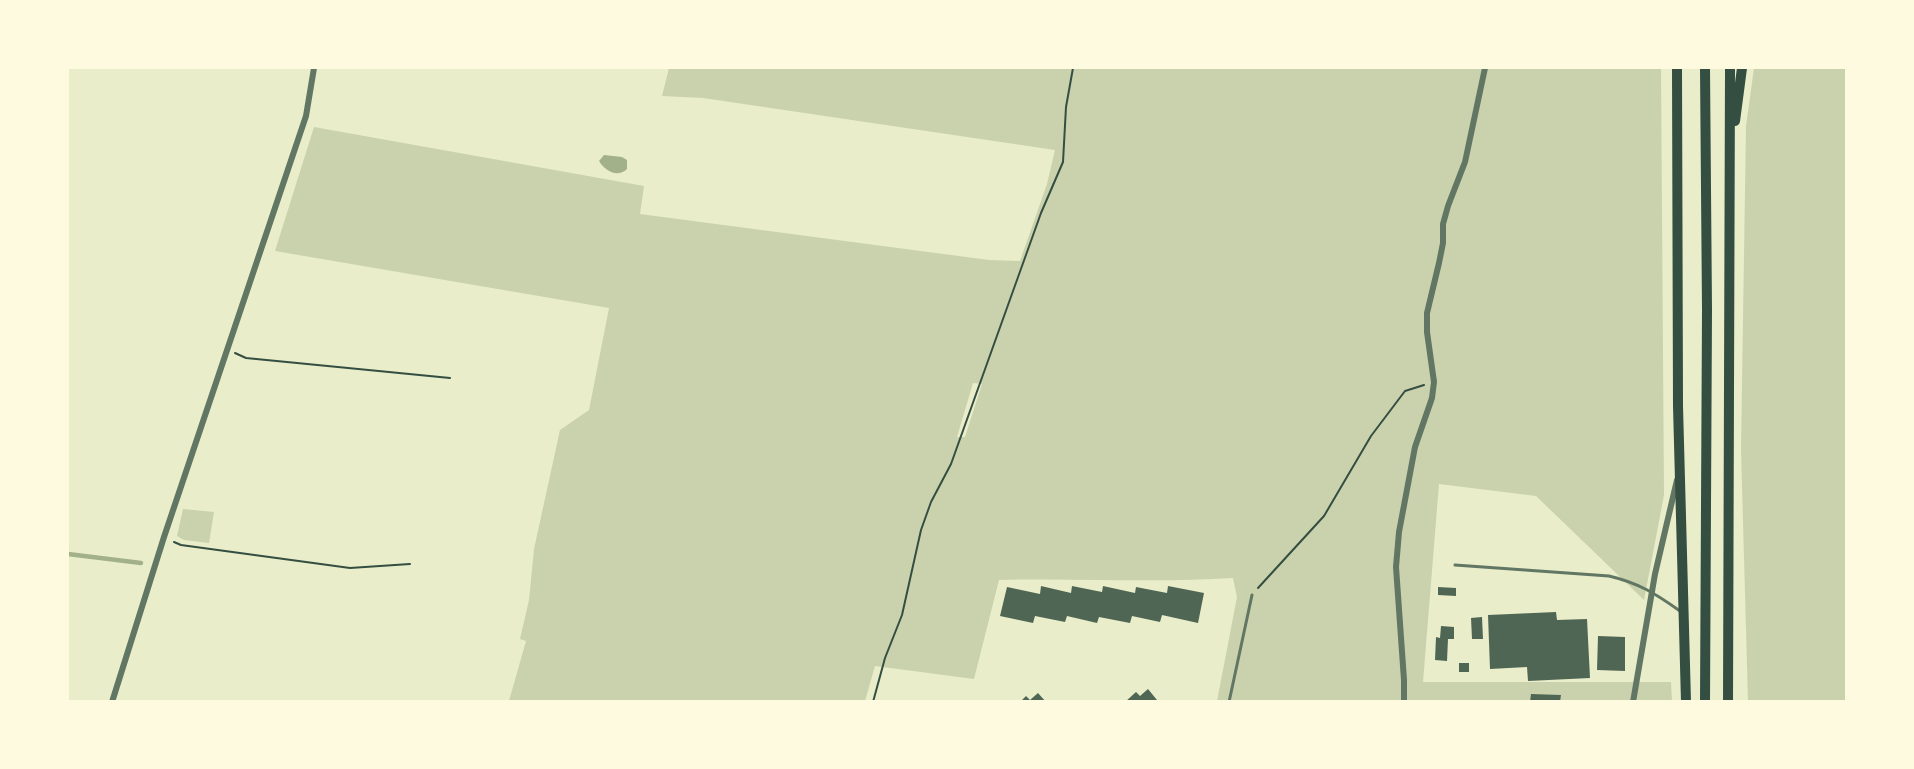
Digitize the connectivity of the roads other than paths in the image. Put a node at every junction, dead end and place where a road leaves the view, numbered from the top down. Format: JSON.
{"nodes":[{"id":1,"x":314,"y":68,"type":"edge"},
{"id":2,"x":1485,"y":68,"type":"edge"},
{"id":3,"x":1677,"y":68,"type":"edge"},
{"id":4,"x":1704,"y":68,"type":"edge"},
{"id":5,"x":1730,"y":68,"type":"edge"},
{"id":6,"x":1742,"y":68,"type":"edge"},
{"id":7,"x":1729,"y":163,"type":"junction"},
{"id":8,"x":1679,"y":467,"type":"junction"},
{"id":9,"x":1455,"y":565,"type":"dead end"},
{"id":10,"x":1652,"y":591,"type":"junction"},
{"id":11,"x":1252,"y":595,"type":"road end"},
{"id":12,"x":1683,"y":613,"type":"junction"},
{"id":13,"x":112,"y":702,"type":"edge"},
{"id":14,"x":1229,"y":702,"type":"edge"},
{"id":15,"x":1404,"y":702,"type":"edge"},
{"id":16,"x":1633,"y":702,"type":"edge"},
{"id":17,"x":1686,"y":702,"type":"edge"},
{"id":18,"x":1705,"y":702,"type":"edge"},
{"id":19,"x":1728,"y":702,"type":"edge"}],
"edges":[{"from":1,"to":13,"type":"street"},
{"from":2,"to":15,"type":"street"},
{"from":3,"to":8,"type":"highway"},
{"from":4,"to":18,"type":"highway"},
{"from":5,"to":7,"type":"highway"},
{"from":6,"to":7,"type":"highway"},
{"from":7,"to":19,"type":"highway"},
{"from":8,"to":10,"type":"street"},
{"from":8,"to":12,"type":"highway"},
{"from":9,"to":10,"type":"lane"},
{"from":10,"to":12,"type":"lane"},
{"from":10,"to":16,"type":"street"},
{"from":11,"to":14,"type":"lane"},
{"from":12,"to":17,"type":"highway"}]}
